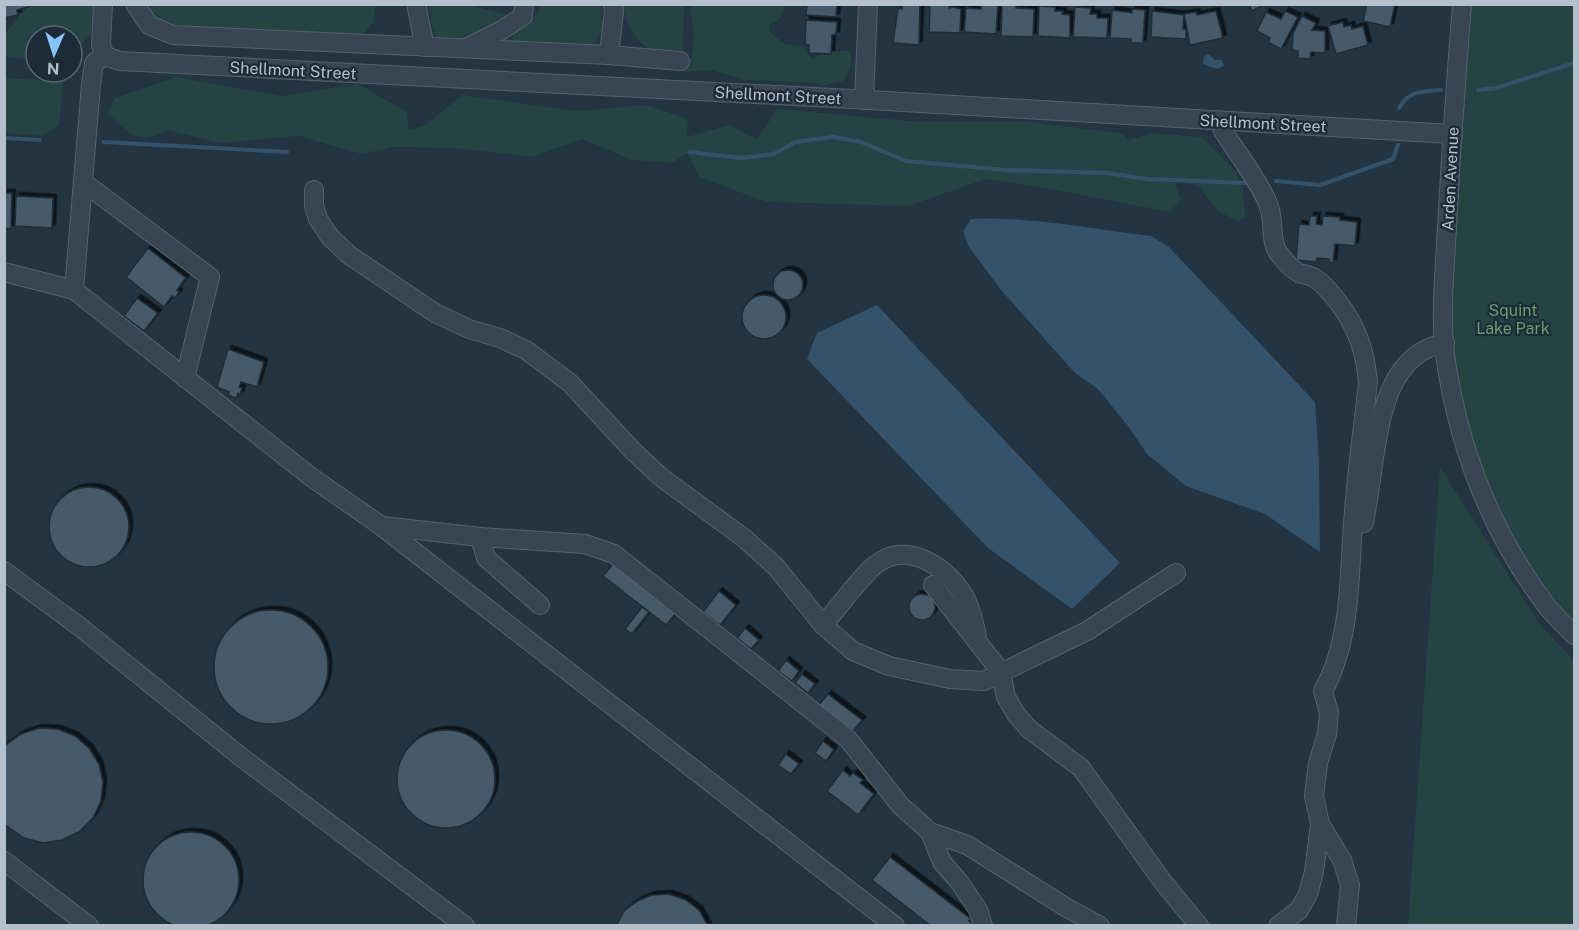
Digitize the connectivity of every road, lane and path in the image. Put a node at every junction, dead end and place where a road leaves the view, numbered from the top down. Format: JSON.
{"nodes":[{"id":1,"x":103,"y":4,"type":"edge"},
{"id":2,"x":135,"y":4,"type":"edge"},
{"id":3,"x":416,"y":4,"type":"edge"},
{"id":4,"x":524,"y":4,"type":"edge"},
{"id":5,"x":613,"y":4,"type":"edge"},
{"id":6,"x":868,"y":4,"type":"edge"},
{"id":7,"x":1462,"y":4,"type":"edge"},
{"id":8,"x":425,"y":47,"type":"junction"},
{"id":9,"x":465,"y":49,"type":"junction"},
{"id":10,"x":609,"y":55,"type":"junction"},
{"id":11,"x":105,"y":56,"type":"junction"},
{"id":12,"x":680,"y":61,"type":"dead end"},
{"id":13,"x":864,"y":100,"type":"junction"},
{"id":14,"x":1223,"y":121,"type":"junction"},
{"id":15,"x":1452,"y":134,"type":"junction"},
{"id":16,"x":83,"y":182,"type":"junction"},
{"id":17,"x":314,"y":190,"type":"dead end"},
{"id":18,"x":4,"y":272,"type":"edge"},
{"id":19,"x":74,"y":290,"type":"junction"},
{"id":20,"x":1445,"y":348,"type":"junction"},
{"id":21,"x":185,"y":378,"type":"junction"},
{"id":22,"x":380,"y":525,"type":"junction"},
{"id":23,"x":480,"y":537,"type":"junction"},
{"id":24,"x":4,"y":571,"type":"edge"},
{"id":25,"x":1351,"y":571,"type":"junction"},
{"id":26,"x":1176,"y":573,"type":"dead end"},
{"id":27,"x":933,"y":585,"type":"dead end"},
{"id":28,"x":540,"y":605,"type":"dead end"},
{"id":29,"x":824,"y":625,"type":"junction"},
{"id":30,"x":1575,"y":635,"type":"edge"},
{"id":31,"x":978,"y":642,"type":"junction"},
{"id":32,"x":1001,"y":672,"type":"junction"},
{"id":33,"x":1320,"y":824,"type":"junction"},
{"id":34,"x":930,"y":832,"type":"junction"},
{"id":35,"x":4,"y":861,"type":"edge"},
{"id":36,"x":89,"y":926,"type":"edge"},
{"id":37,"x":465,"y":926,"type":"edge"},
{"id":38,"x":895,"y":926,"type":"edge"},
{"id":39,"x":982,"y":926,"type":"edge"},
{"id":40,"x":1100,"y":926,"type":"edge"},
{"id":41,"x":1199,"y":926,"type":"edge"},
{"id":42,"x":1278,"y":926,"type":"edge"},
{"id":43,"x":1346,"y":926,"type":"edge"}],
"edges":[{"from":1,"to":11,"type":"street"},
{"from":2,"to":8,"type":"street"},
{"from":3,"to":8,"type":"street"},
{"from":4,"to":9,"type":"street"},
{"from":5,"to":10,"type":"street"},
{"from":6,"to":13,"type":"street"},
{"from":7,"to":15,"type":"street","name":"Arden Avenue"},
{"from":8,"to":9,"type":"street"},
{"from":9,"to":10,"type":"street"},
{"from":10,"to":12,"type":"street"},
{"from":11,"to":13,"type":"street","name":"Shellmont Street"},
{"from":11,"to":16,"type":"street"},
{"from":13,"to":14,"type":"street","name":"Shellmont Street"},
{"from":14,"to":15,"type":"street","name":"Shellmont Street"},
{"from":14,"to":25,"type":"street"},
{"from":15,"to":20,"type":"street","name":"Arden Avenue"},
{"from":16,"to":19,"type":"street"},
{"from":16,"to":21,"type":"street"},
{"from":17,"to":29,"type":"street"},
{"from":18,"to":19,"type":"street"},
{"from":19,"to":21,"type":"street"},
{"from":20,"to":25,"type":"street"},
{"from":20,"to":30,"type":"street","name":"Arden Avenue"},
{"from":21,"to":22,"type":"street"},
{"from":22,"to":23,"type":"street"},
{"from":22,"to":38,"type":"street"},
{"from":23,"to":28,"type":"street"},
{"from":23,"to":34,"type":"street"},
{"from":24,"to":37,"type":"street"},
{"from":25,"to":33,"type":"street"},
{"from":26,"to":32,"type":"street"},
{"from":27,"to":31,"type":"street"},
{"from":29,"to":31,"type":"street"},
{"from":29,"to":32,"type":"street"},
{"from":31,"to":32,"type":"street"},
{"from":32,"to":41,"type":"street"},
{"from":33,"to":42,"type":"street"},
{"from":33,"to":43,"type":"street"},
{"from":34,"to":39,"type":"street"},
{"from":34,"to":40,"type":"street"},
{"from":35,"to":36,"type":"street"}]}
